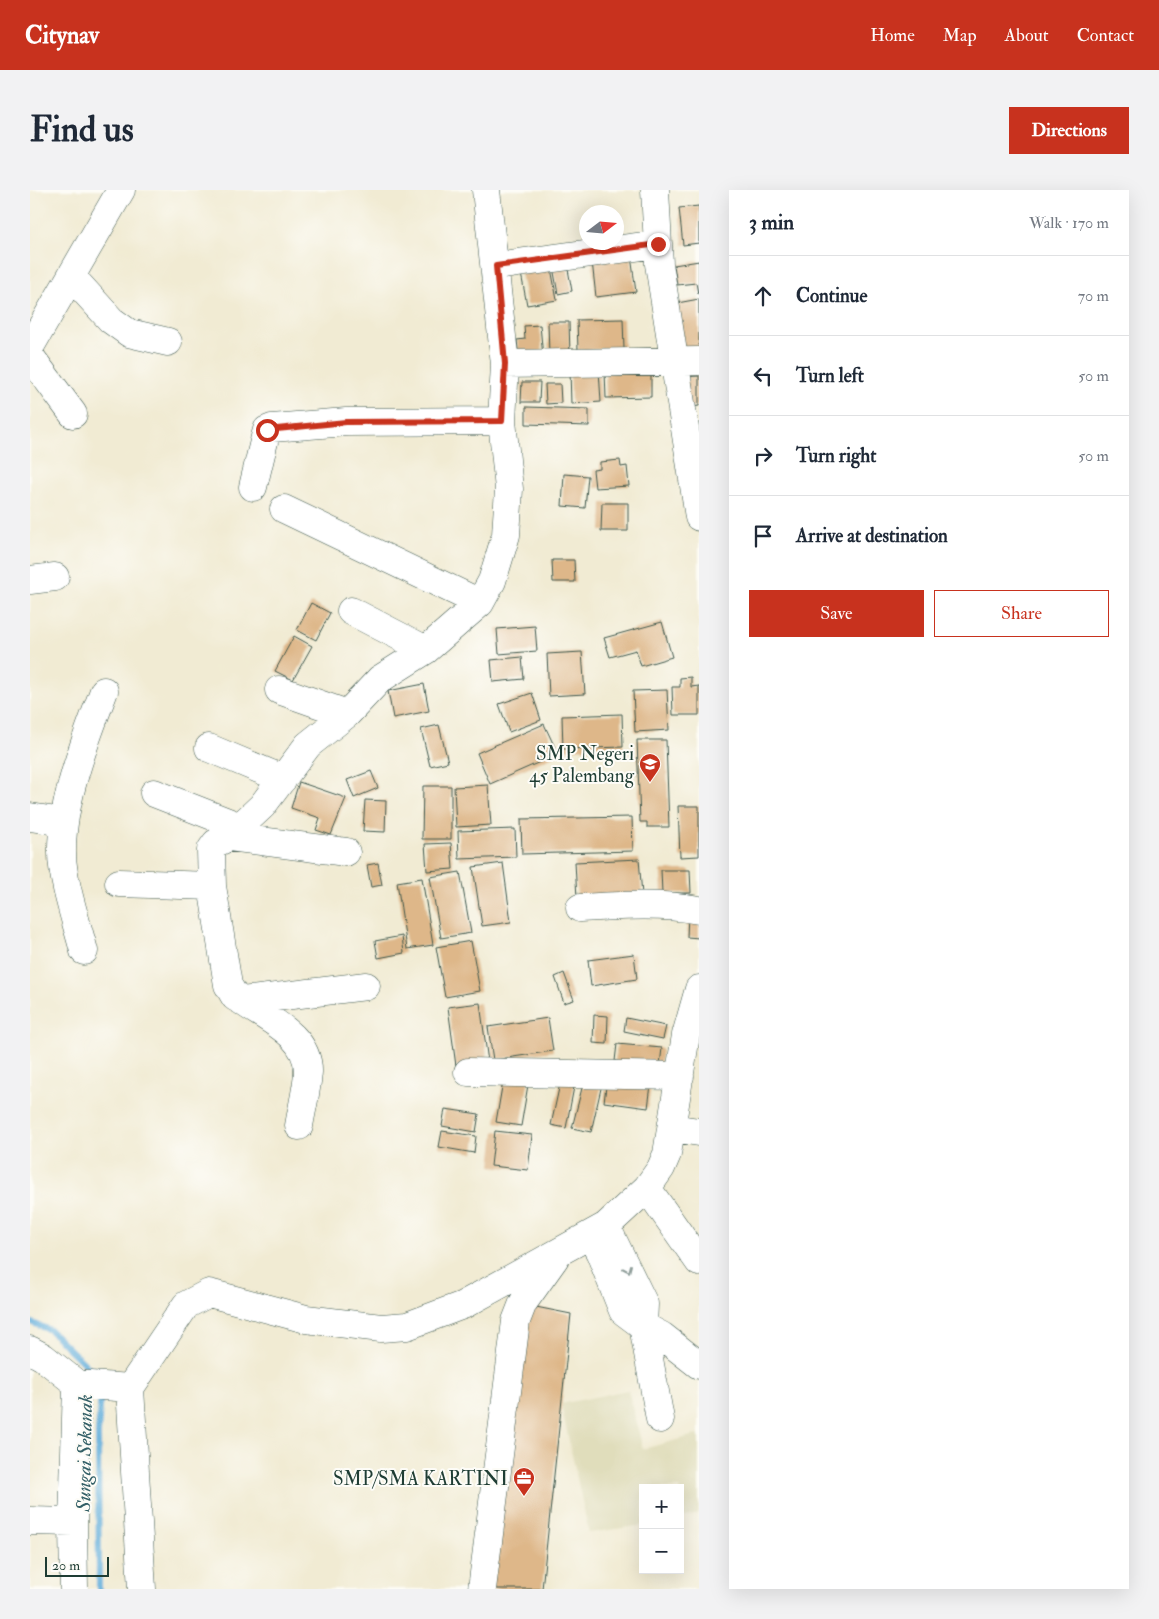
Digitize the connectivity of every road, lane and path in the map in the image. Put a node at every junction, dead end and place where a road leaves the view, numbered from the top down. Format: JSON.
{"nodes":[{"id":1,"x":121,"y":190,"type":"edge"},
{"id":2,"x":486,"y":190,"type":"edge"},
{"id":3,"x":660,"y":192,"type":"edge"},
{"id":4,"x":658,"y":244,"type":"junction"},
{"id":5,"x":496,"y":266,"type":"junction"},
{"id":6,"x":72,"y":276,"type":"junction"},
{"id":7,"x":168,"y":342,"type":"dead end"},
{"id":8,"x":30,"y":348,"type":"edge"},
{"id":9,"x":30,"y":356,"type":"edge"},
{"id":10,"x":686,"y":362,"type":"edge"},
{"id":11,"x":505,"y":364,"type":"junction"},
{"id":12,"x":73,"y":414,"type":"dead end"},
{"id":13,"x":502,"y":421,"type":"junction"},
{"id":14,"x":692,"y":434,"type":"edge"},
{"id":15,"x":253,"y":487,"type":"dead end"},
{"id":16,"x":284,"y":509,"type":"dead end"},
{"id":17,"x":699,"y":516,"type":"edge"},
{"id":18,"x":480,"y":603,"type":"junction"},
{"id":19,"x":350,"y":611,"type":"dead end"},
{"id":20,"x":426,"y":650,"type":"junction"},
{"id":21,"x":278,"y":690,"type":"dead end"},
{"id":22,"x":104,"y":691,"type":"dead end"},
{"id":23,"x":347,"y":714,"type":"junction"},
{"id":24,"x":209,"y":748,"type":"dead end"},
{"id":25,"x":283,"y":780,"type":"junction"},
{"id":26,"x":154,"y":793,"type":"dead end"},
{"id":27,"x":30,"y":817,"type":"edge"},
{"id":28,"x":63,"y":822,"type":"junction"},
{"id":29,"x":233,"y":831,"type":"junction"},
{"id":30,"x":346,"y":852,"type":"dead end"},
{"id":31,"x":119,"y":883,"type":"dead end"},
{"id":32,"x":212,"y":886,"type":"junction"},
{"id":33,"x":580,"y":908,"type":"dead end"},
{"id":34,"x":699,"y":910,"type":"edge"},
{"id":35,"x":84,"y":950,"type":"dead end"},
{"id":36,"x":366,"y":986,"type":"dead end"},
{"id":37,"x":699,"y":989,"type":"edge"},
{"id":38,"x":242,"y":1001,"type":"junction"},
{"id":39,"x":468,"y":1072,"type":"dead end"},
{"id":40,"x":680,"y":1076,"type":"junction"},
{"id":41,"x":299,"y":1126,"type":"dead end"},
{"id":42,"x":672,"y":1128,"type":"junction"},
{"id":43,"x":699,"y":1132,"type":"edge"},
{"id":44,"x":647,"y":1188,"type":"junction"},
{"id":45,"x":598,"y":1230,"type":"junction"},
{"id":46,"x":556,"y":1254,"type":"junction"},
{"id":47,"x":699,"y":1262,"type":"edge"},
{"id":48,"x":643,"y":1326,"type":"junction"},
{"id":49,"x":30,"y":1350,"type":"edge"},
{"id":50,"x":699,"y":1365,"type":"edge"},
{"id":51,"x":80,"y":1385,"type":"junction"},
{"id":52,"x":128,"y":1388,"type":"junction"},
{"id":53,"x":660,"y":1419,"type":"dead end"},
{"id":54,"x":30,"y":1522,"type":"edge"},
{"id":55,"x":73,"y":1522,"type":"junction"},
{"id":56,"x":74,"y":1589,"type":"edge"},
{"id":57,"x":142,"y":1589,"type":"edge"},
{"id":58,"x":482,"y":1589,"type":"edge"}],
"edges":[{"from":1,"to":6,"type":"street"},
{"from":2,"to":5,"type":"street"},
{"from":3,"to":4,"type":"street"},
{"from":4,"to":5,"type":"street"},
{"from":4,"to":10,"type":"street"},
{"from":5,"to":11,"type":"street"},
{"from":6,"to":7,"type":"street"},
{"from":6,"to":8,"type":"street"},
{"from":9,"to":12,"type":"street"},
{"from":10,"to":11,"type":"street"},
{"from":10,"to":14,"type":"street"},
{"from":11,"to":13,"type":"street"},
{"from":13,"to":15,"type":"street"},
{"from":13,"to":18,"type":"street"},
{"from":14,"to":17,"type":"street"},
{"from":16,"to":18,"type":"street"},
{"from":18,"to":20,"type":"street"},
{"from":19,"to":20,"type":"street"},
{"from":20,"to":23,"type":"street"},
{"from":21,"to":23,"type":"street"},
{"from":22,"to":28,"type":"street"},
{"from":23,"to":25,"type":"street"},
{"from":24,"to":25,"type":"street"},
{"from":25,"to":29,"type":"street"},
{"from":26,"to":29,"type":"street"},
{"from":27,"to":28,"type":"street"},
{"from":28,"to":35,"type":"street"},
{"from":29,"to":30,"type":"street"},
{"from":29,"to":32,"type":"street"},
{"from":31,"to":32,"type":"street"},
{"from":32,"to":38,"type":"street"},
{"from":33,"to":34,"type":"street"},
{"from":36,"to":38,"type":"street"},
{"from":37,"to":40,"type":"street"},
{"from":38,"to":41,"type":"street"},
{"from":39,"to":40,"type":"street"},
{"from":40,"to":42,"type":"street"},
{"from":42,"to":43,"type":"street"},
{"from":42,"to":44,"type":"street"},
{"from":44,"to":45,"type":"street"},
{"from":44,"to":47,"type":"street"},
{"from":45,"to":46,"type":"street"},
{"from":45,"to":48,"type":"street"},
{"from":46,"to":52,"type":"street"},
{"from":46,"to":58,"type":"street"},
{"from":48,"to":50,"type":"street"},
{"from":48,"to":53,"type":"street"},
{"from":49,"to":51,"type":"street"},
{"from":51,"to":52,"type":"street"},
{"from":51,"to":55,"type":"street"},
{"from":52,"to":57,"type":"street"},
{"from":54,"to":55,"type":"street"},
{"from":55,"to":56,"type":"street"}]}
